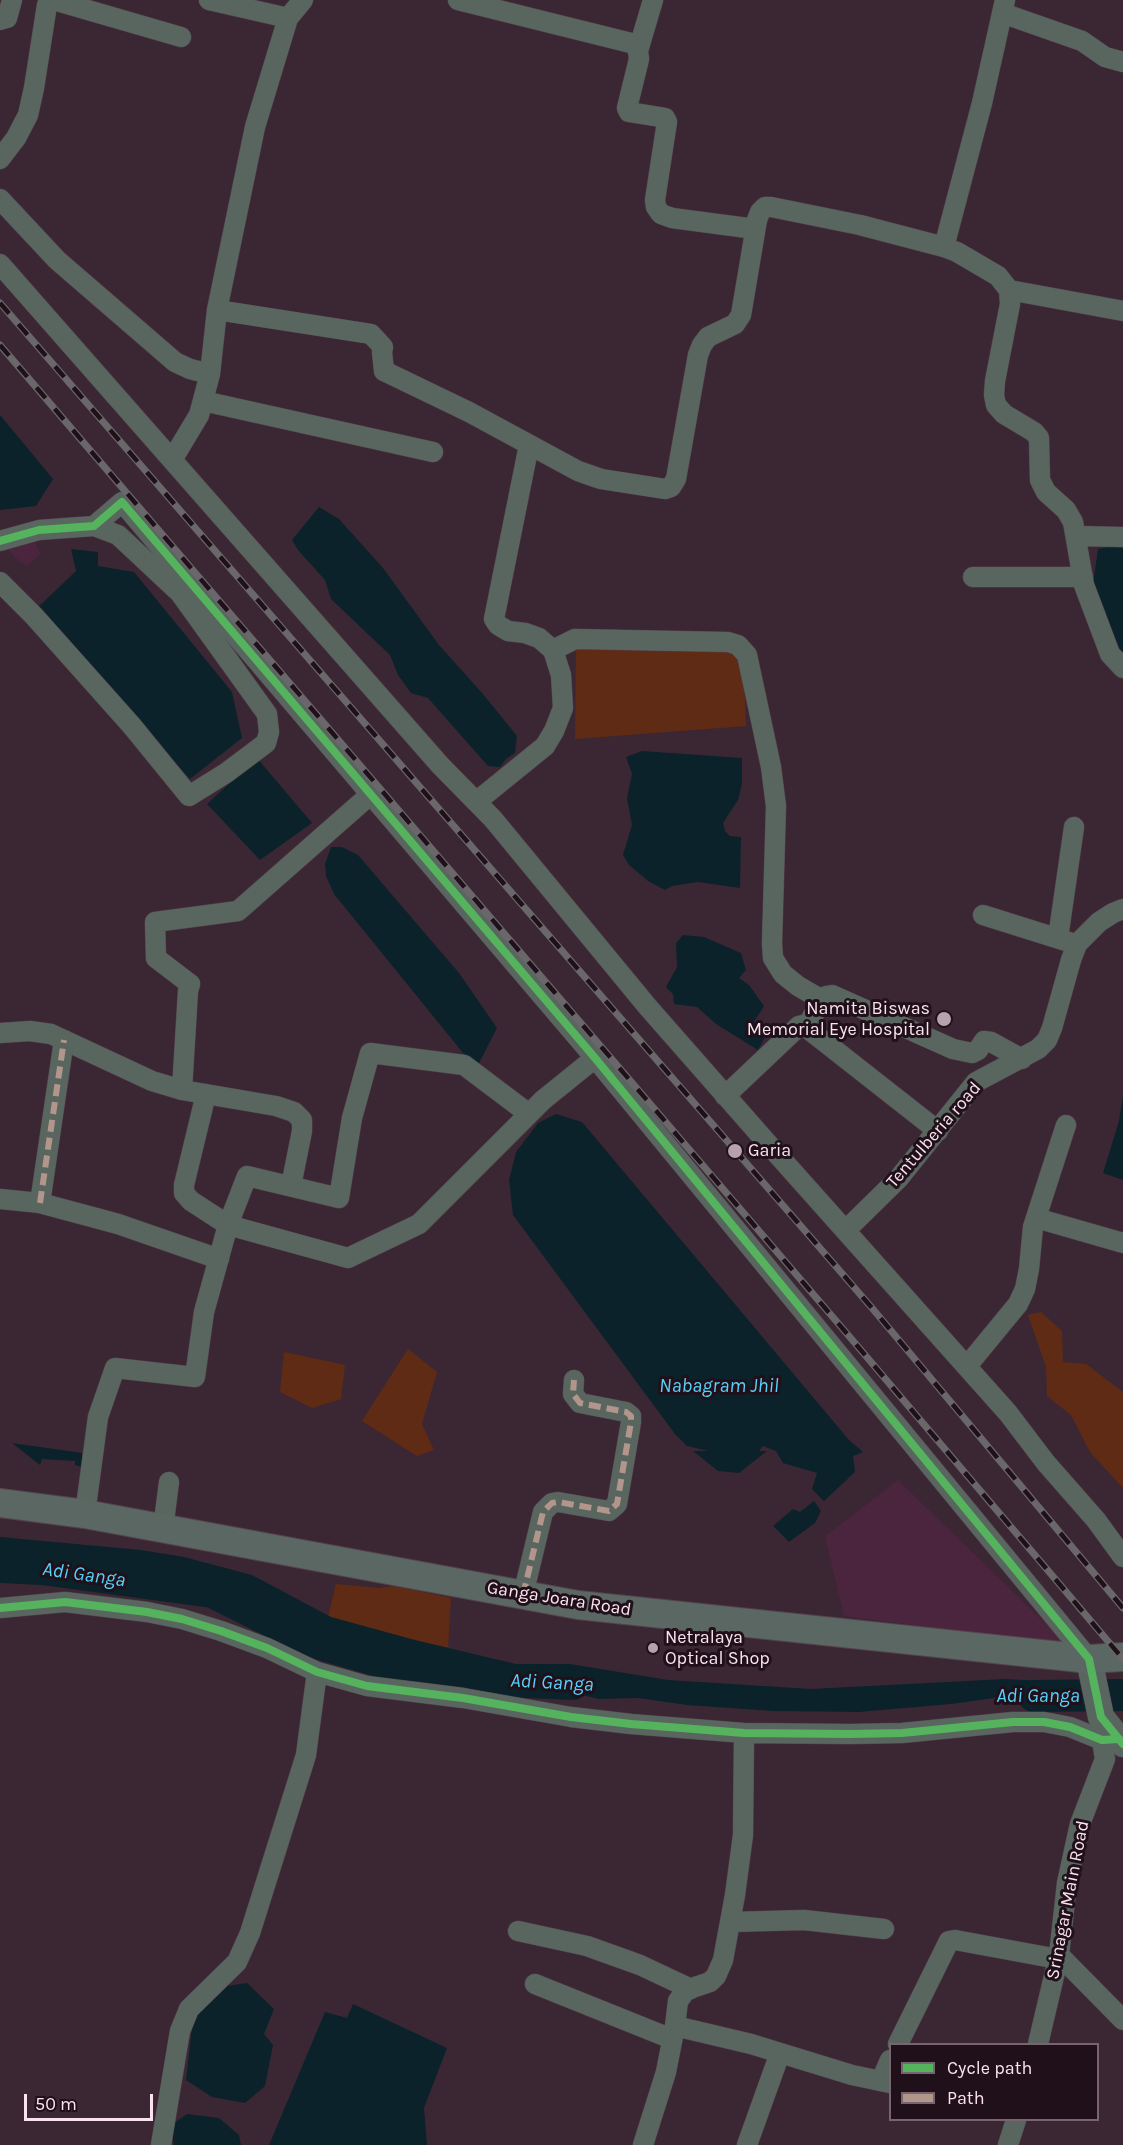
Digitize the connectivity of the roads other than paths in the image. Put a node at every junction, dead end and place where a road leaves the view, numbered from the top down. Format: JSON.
{"nodes":[{"id":1,"x":12,"y":0,"type":"edge"},
{"id":2,"x":52,"y":0,"type":"edge"},
{"id":3,"x":209,"y":0,"type":"edge"},
{"id":4,"x":303,"y":0,"type":"edge"},
{"id":5,"x":458,"y":0,"type":"edge"},
{"id":6,"x":653,"y":0,"type":"edge"},
{"id":7,"x":1003,"y":7,"type":"edge"},
{"id":8,"x":288,"y":18,"type":"junction"},
{"id":9,"x":0,"y":20,"type":"edge"},
{"id":10,"x":181,"y":37,"type":"dead end"},
{"id":11,"x":638,"y":51,"type":"junction"},
{"id":12,"x":1123,"y":62,"type":"edge"},
{"id":13,"x":0,"y":159,"type":"edge"},
{"id":14,"x":0,"y":199,"type":"edge"},
{"id":15,"x":756,"y":229,"type":"junction"},
{"id":16,"x":944,"y":247,"type":"junction"},
{"id":17,"x":0,"y":264,"type":"edge"},
{"id":18,"x":1010,"y":290,"type":"junction"},
{"id":19,"x":217,"y":310,"type":"junction"},
{"id":20,"x":1123,"y":311,"type":"edge"},
{"id":21,"x":210,"y":374,"type":"junction"},
{"id":22,"x":203,"y":401,"type":"junction"},
{"id":23,"x":529,"y":445,"type":"junction"},
{"id":24,"x":433,"y":453,"type":"dead end"},
{"id":25,"x":172,"y":460,"type":"junction"},
{"id":26,"x":94,"y":526,"type":"junction"},
{"id":27,"x":1077,"y":536,"type":"junction"},
{"id":28,"x":1123,"y":537,"type":"edge"},
{"id":29,"x":0,"y":541,"type":"edge"},
{"id":30,"x":973,"y":577,"type":"dead end"},
{"id":31,"x":1083,"y":577,"type":"junction"},
{"id":32,"x":0,"y":582,"type":"edge"},
{"id":33,"x":553,"y":650,"type":"junction"},
{"id":34,"x":1123,"y":668,"type":"edge"},
{"id":35,"x":371,"y":794,"type":"junction"},
{"id":36,"x":476,"y":802,"type":"junction"},
{"id":37,"x":1074,"y":827,"type":"dead end"},
{"id":38,"x":1123,"y":909,"type":"edge"},
{"id":39,"x":983,"y":915,"type":"dead end"},
{"id":40,"x":1068,"y":941,"type":"junction"},
{"id":41,"x":822,"y":1000,"type":"junction"},
{"id":42,"x":807,"y":1026,"type":"junction"},
{"id":43,"x":0,"y":1033,"type":"edge"},
{"id":44,"x":64,"y":1040,"type":"junction"},
{"id":45,"x":595,"y":1058,"type":"junction"},
{"id":46,"x":1022,"y":1059,"type":"junction"},
{"id":47,"x":182,"y":1090,"type":"junction"},
{"id":48,"x":206,"y":1094,"type":"junction"},
{"id":49,"x":725,"y":1096,"type":"junction"},
{"id":50,"x":529,"y":1114,"type":"junction"},
{"id":51,"x":1065,"y":1125,"type":"dead end"},
{"id":52,"x":938,"y":1131,"type":"junction"},
{"id":53,"x":291,"y":1186,"type":"junction"},
{"id":54,"x":0,"y":1199,"type":"edge"},
{"id":55,"x":40,"y":1203,"type":"junction"},
{"id":56,"x":1036,"y":1218,"type":"junction"},
{"id":57,"x":228,"y":1225,"type":"junction"},
{"id":58,"x":846,"y":1230,"type":"junction"},
{"id":59,"x":1123,"y":1243,"type":"edge"},
{"id":60,"x":219,"y":1259,"type":"junction"},
{"id":61,"x":967,"y":1366,"type":"junction"},
{"id":62,"x":574,"y":1380,"type":"dead end"},
{"id":63,"x":169,"y":1482,"type":"dead end"},
{"id":64,"x":0,"y":1503,"type":"edge"},
{"id":65,"x":85,"y":1514,"type":"junction"},
{"id":66,"x":163,"y":1529,"type":"junction"},
{"id":67,"x":1123,"y":1557,"type":"edge"},
{"id":68,"x":523,"y":1595,"type":"junction"},
{"id":69,"x":0,"y":1608,"type":"edge"},
{"id":70,"x":1123,"y":1657,"type":"edge"},
{"id":71,"x":1089,"y":1659,"type":"junction"},
{"id":72,"x":317,"y":1671,"type":"junction"},
{"id":73,"x":744,"y":1733,"type":"junction"},
{"id":74,"x":1111,"y":1735,"type":"edge"},
{"id":75,"x":730,"y":1922,"type":"junction"},
{"id":76,"x":884,"y":1929,"type":"dead end"},
{"id":77,"x":518,"y":1931,"type":"dead end"},
{"id":78,"x":1058,"y":1957,"type":"junction"},
{"id":79,"x":535,"y":1984,"type":"dead end"},
{"id":80,"x":691,"y":1989,"type":"junction"},
{"id":81,"x":1123,"y":2020,"type":"edge"},
{"id":82,"x":674,"y":2032,"type":"junction"},
{"id":83,"x":898,"y":2043,"type":"edge"},
{"id":84,"x":1038,"y":2043,"type":"edge"},
{"id":85,"x":780,"y":2053,"type":"junction"},
{"id":86,"x":886,"y":2082,"type":"edge"},
{"id":87,"x":1016,"y":2121,"type":"edge"},
{"id":88,"x":161,"y":2145,"type":"edge"},
{"id":89,"x":644,"y":2145,"type":"edge"},
{"id":90,"x":747,"y":2145,"type":"edge"},
{"id":91,"x":1008,"y":2145,"type":"edge"}],
"edges":[{"from":1,"to":9,"type":"street"},
{"from":2,"to":10,"type":"street"},
{"from":2,"to":13,"type":"street"},
{"from":3,"to":8,"type":"street"},
{"from":4,"to":8,"type":"street"},
{"from":5,"to":11,"type":"street"},
{"from":6,"to":11,"type":"street"},
{"from":7,"to":12,"type":"street"},
{"from":7,"to":16,"type":"street"},
{"from":8,"to":19,"type":"street"},
{"from":11,"to":15,"type":"street"},
{"from":14,"to":21,"type":"street"},
{"from":15,"to":16,"type":"street"},
{"from":15,"to":23,"type":"street"},
{"from":16,"to":18,"type":"street"},
{"from":17,"to":25,"type":"street"},
{"from":18,"to":20,"type":"street"},
{"from":18,"to":27,"type":"street"},
{"from":19,"to":21,"type":"street"},
{"from":19,"to":23,"type":"street"},
{"from":21,"to":22,"type":"street"},
{"from":22,"to":24,"type":"street"},
{"from":22,"to":25,"type":"street"},
{"from":23,"to":33,"type":"street"},
{"from":25,"to":36,"type":"street"},
{"from":26,"to":29,"type":"street"},
{"from":26,"to":32,"type":"street"},
{"from":26,"to":35,"type":"street"},
{"from":27,"to":28,"type":"street"},
{"from":27,"to":31,"type":"street"},
{"from":30,"to":31,"type":"street"},
{"from":31,"to":34,"type":"street"},
{"from":33,"to":36,"type":"street"},
{"from":33,"to":41,"type":"street"},
{"from":35,"to":45,"type":"street"},
{"from":35,"to":47,"type":"street"},
{"from":36,"to":49,"type":"street"},
{"from":37,"to":40,"type":"street"},
{"from":38,"to":40,"type":"street","name":"Tentulberia road"},
{"from":39,"to":40,"type":"street"},
{"from":40,"to":46,"type":"street","name":"Tentulberia road"},
{"from":41,"to":42,"type":"street"},
{"from":41,"to":46,"type":"street"},
{"from":42,"to":49,"type":"street"},
{"from":42,"to":52,"type":"street"},
{"from":43,"to":44,"type":"street"},
{"from":44,"to":47,"type":"street"},
{"from":44,"to":55,"type":"street"},
{"from":45,"to":50,"type":"street"},
{"from":45,"to":71,"type":"street"},
{"from":46,"to":52,"type":"street","name":"Tentulberia road"},
{"from":47,"to":48,"type":"street"},
{"from":48,"to":53,"type":"street"},
{"from":48,"to":57,"type":"street"},
{"from":49,"to":58,"type":"street"},
{"from":50,"to":53,"type":"street"},
{"from":50,"to":57,"type":"street"},
{"from":51,"to":56,"type":"street"},
{"from":52,"to":58,"type":"street","name":"Tentulberia road"},
{"from":53,"to":57,"type":"street"},
{"from":54,"to":55,"type":"street"},
{"from":55,"to":60,"type":"street"},
{"from":56,"to":59,"type":"street"},
{"from":56,"to":61,"type":"street"},
{"from":57,"to":60,"type":"street"},
{"from":58,"to":61,"type":"street"},
{"from":60,"to":65,"type":"street"},
{"from":61,"to":67,"type":"street"},
{"from":62,"to":68,"type":"street"},
{"from":63,"to":66,"type":"street"},
{"from":64,"to":65,"type":"main road","name":"Ganga Joara Road"},
{"from":65,"to":66,"type":"main road","name":"Ganga Joara Road"},
{"from":66,"to":68,"type":"main road","name":"Ganga Joara Road"},
{"from":68,"to":71,"type":"main road","name":"Ganga Joara Road"},
{"from":69,"to":72,"type":"street"},
{"from":70,"to":71,"type":"main road","name":"Ganga Joara Road"},
{"from":71,"to":74,"type":"street"},
{"from":72,"to":73,"type":"street"},
{"from":72,"to":88,"type":"street"},
{"from":73,"to":74,"type":"street"},
{"from":73,"to":75,"type":"street"},
{"from":74,"to":78,"type":"street","name":"Srinagar Main Road"},
{"from":75,"to":76,"type":"street"},
{"from":75,"to":80,"type":"street"},
{"from":77,"to":80,"type":"street"},
{"from":78,"to":81,"type":"street"},
{"from":78,"to":83,"type":"street"},
{"from":78,"to":84,"type":"street","name":"Srinagar Main Road"},
{"from":79,"to":82,"type":"street"},
{"from":80,"to":82,"type":"street"},
{"from":82,"to":85,"type":"street"},
{"from":82,"to":89,"type":"street"},
{"from":85,"to":86,"type":"street"},
{"from":85,"to":90,"type":"street"},
{"from":87,"to":91,"type":"street"}]}
